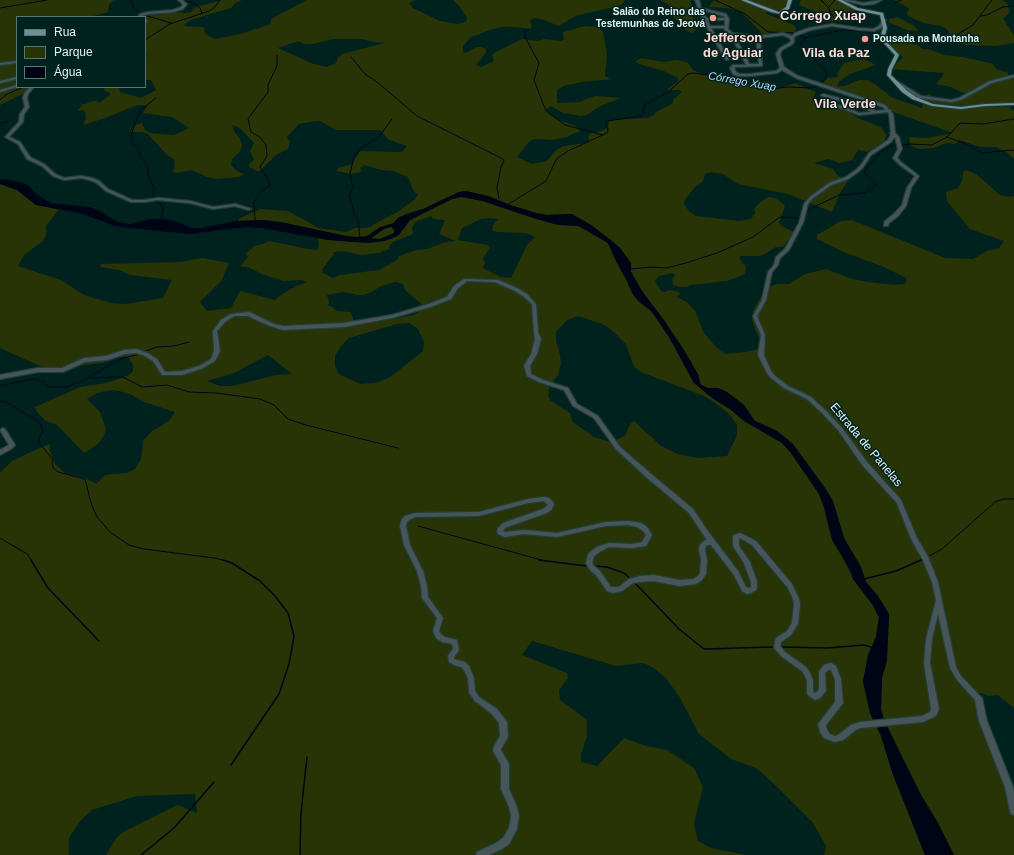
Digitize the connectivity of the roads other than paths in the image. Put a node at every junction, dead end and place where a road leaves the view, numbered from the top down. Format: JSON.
{"nodes":[{"id":1,"x":180,"y":0,"type":"edge"},
{"id":2,"x":698,"y":0,"type":"edge"},
{"id":3,"x":742,"y":0,"type":"edge"},
{"id":4,"x":790,"y":0,"type":"edge"},
{"id":5,"x":839,"y":0,"type":"edge"},
{"id":6,"x":844,"y":0,"type":"edge"},
{"id":7,"x":880,"y":0,"type":"edge"},
{"id":8,"x":699,"y":8,"type":"junction"},
{"id":9,"x":140,"y":16,"type":"edge"},
{"id":10,"x":727,"y":18,"type":"junction"},
{"id":11,"x":704,"y":19,"type":"junction"},
{"id":12,"x":884,"y":20,"type":"junction"},
{"id":13,"x":709,"y":27,"type":"junction"},
{"id":14,"x":726,"y":27,"type":"junction"},
{"id":15,"x":731,"y":34,"type":"junction"},
{"id":16,"x":758,"y":37,"type":"junction"},
{"id":17,"x":792,"y":37,"type":"junction"},
{"id":18,"x":727,"y":59,"type":"dead end"},
{"id":19,"x":16,"y":62,"type":"edge"},
{"id":20,"x":0,"y":64,"type":"edge"},
{"id":21,"x":748,"y":65,"type":"junction"},
{"id":22,"x":782,"y":68,"type":"junction"},
{"id":23,"x":1014,"y":76,"type":"edge"},
{"id":24,"x":16,"y":78,"type":"edge"},
{"id":25,"x":895,"y":81,"type":"junction"},
{"id":26,"x":0,"y":82,"type":"edge"},
{"id":27,"x":16,"y":86,"type":"edge"},
{"id":28,"x":31,"y":88,"type":"edge"},
{"id":29,"x":0,"y":91,"type":"edge"},
{"id":30,"x":823,"y":95,"type":"dead end"},
{"id":31,"x":819,"y":103,"type":"dead end"},
{"id":32,"x":1014,"y":104,"type":"edge"},
{"id":33,"x":890,"y":111,"type":"junction"},
{"id":34,"x":876,"y":113,"type":"junction"},
{"id":35,"x":892,"y":133,"type":"junction"},
{"id":36,"x":248,"y":209,"type":"dead end"},
{"id":37,"x":886,"y":226,"type":"dead end"},
{"id":38,"x":0,"y":377,"type":"edge"},
{"id":39,"x":3,"y":430,"type":"dead end"},
{"id":40,"x":0,"y":453,"type":"edge"},
{"id":41,"x":713,"y":543,"type":"junction"},
{"id":42,"x":939,"y":599,"type":"junction"},
{"id":43,"x":1014,"y":811,"type":"edge"},
{"id":44,"x":480,"y":855,"type":"edge"}],
"edges":[{"from":1,"to":9,"type":"street"},
{"from":2,"to":8,"type":"street"},
{"from":3,"to":4,"type":"main road"},
{"from":5,"to":12,"type":"main road"},
{"from":6,"to":7,"type":"street"},
{"from":8,"to":10,"type":"street"},
{"from":8,"to":11,"type":"street"},
{"from":10,"to":11,"type":"street"},
{"from":10,"to":14,"type":"street"},
{"from":11,"to":13,"type":"street"},
{"from":12,"to":17,"type":"street"},
{"from":12,"to":25,"type":"main road"},
{"from":13,"to":14,"type":"street"},
{"from":13,"to":18,"type":"street"},
{"from":14,"to":15,"type":"street"},
{"from":15,"to":16,"type":"street"},
{"from":15,"to":21,"type":"street"},
{"from":16,"to":17,"type":"street"},
{"from":16,"to":21,"type":"street"},
{"from":17,"to":22,"type":"street"},
{"from":19,"to":20,"type":"street"},
{"from":21,"to":22,"type":"street"},
{"from":22,"to":33,"type":"street"},
{"from":23,"to":25,"type":"street"},
{"from":24,"to":26,"type":"street"},
{"from":25,"to":32,"type":"main road"},
{"from":27,"to":29,"type":"street"},
{"from":28,"to":36,"type":"street"},
{"from":30,"to":34,"type":"street"},
{"from":31,"to":34,"type":"street"},
{"from":33,"to":34,"type":"street"},
{"from":33,"to":35,"type":"street"},
{"from":35,"to":37,"type":"street"},
{"from":35,"to":42,"type":"street","name":"Estrada de Panelas"},
{"from":38,"to":41,"type":"street"},
{"from":39,"to":40,"type":"street"},
{"from":41,"to":42,"type":"street"},
{"from":41,"to":44,"type":"street"},
{"from":42,"to":43,"type":"street","name":"Estrada de Panelas"}]}
